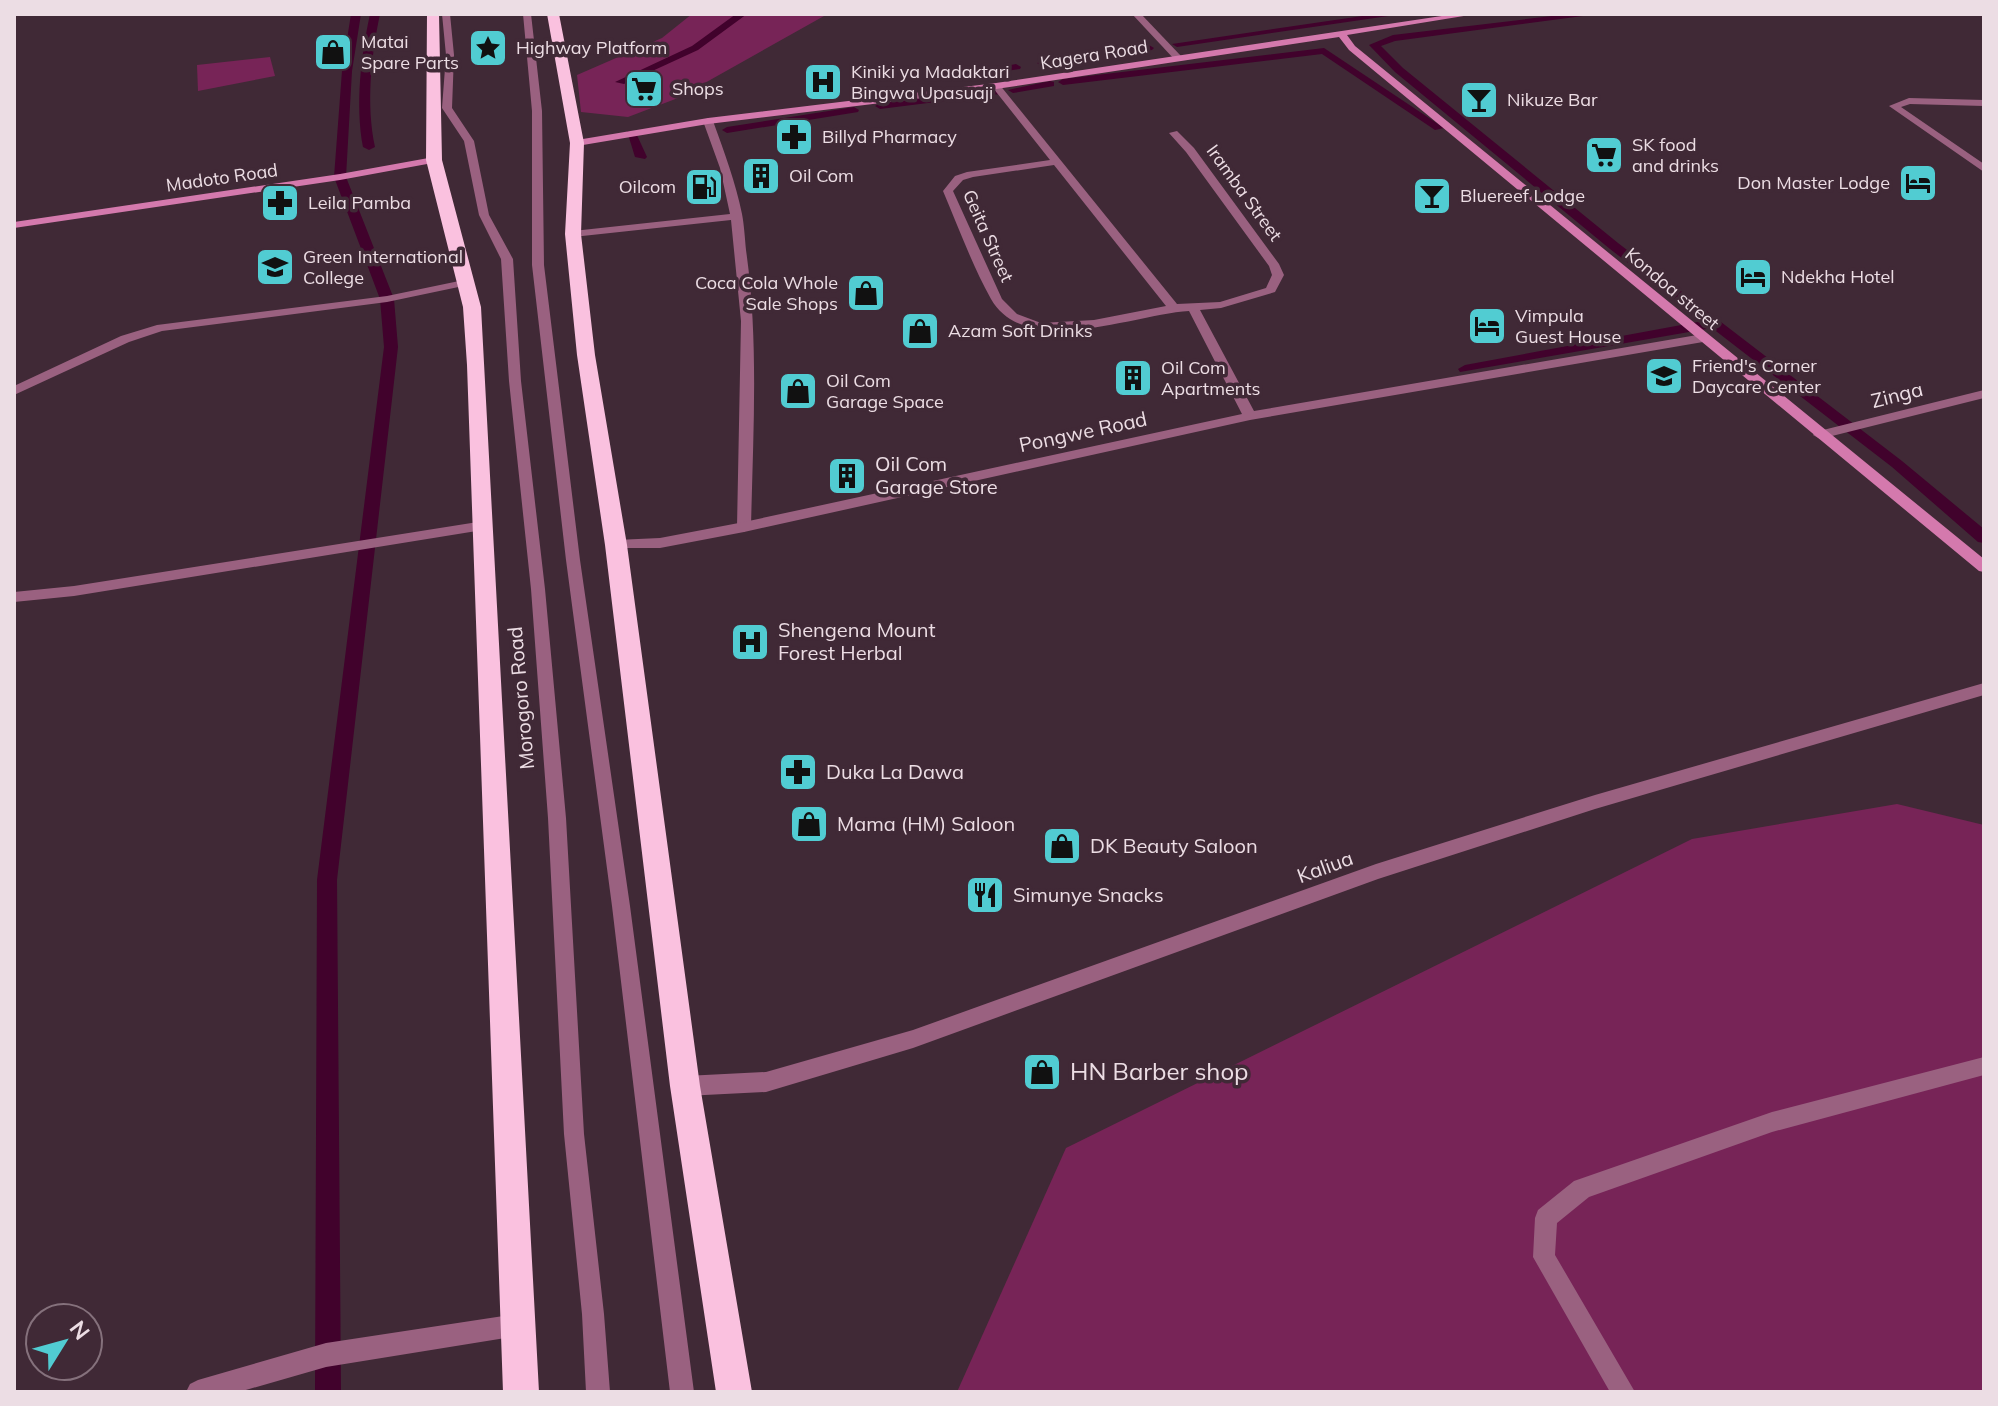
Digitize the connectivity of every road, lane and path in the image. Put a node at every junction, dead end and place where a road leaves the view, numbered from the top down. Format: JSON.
{"nodes":[{"id":1,"x":433,"y":14,"type":"edge"},
{"id":2,"x":446,"y":14,"type":"edge"},
{"id":3,"x":527,"y":14,"type":"edge"},
{"id":4,"x":553,"y":14,"type":"edge"},
{"id":5,"x":1136,"y":14,"type":"edge"},
{"id":6,"x":1472,"y":14,"type":"edge"},
{"id":7,"x":1341,"y":33,"type":"junction"},
{"id":8,"x":1178,"y":58,"type":"junction"},
{"id":9,"x":996,"y":86,"type":"junction"},
{"id":10,"x":1984,"y":103,"type":"edge"},
{"id":11,"x":708,"y":121,"type":"junction"},
{"id":12,"x":1174,"y":133,"type":"dead end"},
{"id":13,"x":577,"y":143,"type":"junction"},
{"id":14,"x":434,"y":160,"type":"junction"},
{"id":15,"x":1057,"y":162,"type":"junction"},
{"id":16,"x":1984,"y":169,"type":"edge"},
{"id":17,"x":738,"y":216,"type":"junction"},
{"id":18,"x":14,"y":225,"type":"edge"},
{"id":19,"x":573,"y":234,"type":"junction"},
{"id":20,"x":464,"y":283,"type":"junction"},
{"id":21,"x":1192,"y":305,"type":"junction"},
{"id":22,"x":1174,"y":308,"type":"junction"},
{"id":23,"x":1147,"y":313,"type":"joint"},
{"id":24,"x":1703,"y":338,"type":"junction"},
{"id":25,"x":14,"y":391,"type":"edge"},
{"id":26,"x":1984,"y":394,"type":"edge"},
{"id":27,"x":1250,"y":416,"type":"junction"},
{"id":28,"x":1820,"y":435,"type":"junction"},
{"id":29,"x":484,"y":526,"type":"junction"},
{"id":30,"x":744,"y":527,"type":"junction"},
{"id":31,"x":616,"y":545,"type":"junction"},
{"id":32,"x":1984,"y":567,"type":"edge"},
{"id":33,"x":14,"y":597,"type":"edge"},
{"id":34,"x":1984,"y":689,"type":"edge"},
{"id":35,"x":1984,"y":1066,"type":"edge"},
{"id":36,"x":685,"y":1086,"type":"junction"},
{"id":37,"x":517,"y":1325,"type":"junction"},
{"id":38,"x":198,"y":1392,"type":"edge"},
{"id":39,"x":521,"y":1392,"type":"edge"},
{"id":40,"x":598,"y":1392,"type":"edge"},
{"id":41,"x":682,"y":1392,"type":"edge"},
{"id":42,"x":734,"y":1392,"type":"edge"},
{"id":43,"x":1623,"y":1392,"type":"edge"}],
"edges":[{"from":1,"to":14,"type":"highway","name":"Morogoro Road"},
{"from":2,"to":40,"type":"street","name":"Morogoro Road"},
{"from":3,"to":41,"type":"street"},
{"from":4,"to":13,"type":"highway"},
{"from":5,"to":8,"type":"street"},
{"from":6,"to":7,"type":"street","name":"Kagera Road"},
{"from":7,"to":8,"type":"street","name":"Kagera Road"},
{"from":7,"to":24,"type":"street","name":"Kondoa street"},
{"from":8,"to":9,"type":"street","name":"Kagera Road"},
{"from":9,"to":11,"type":"street","name":"Kagera Road"},
{"from":9,"to":15,"type":"street"},
{"from":10,"to":16,"type":"street"},
{"from":11,"to":13,"type":"street","name":"Kagera Road"},
{"from":11,"to":17,"type":"street"},
{"from":12,"to":21,"type":"street","name":"Iramba Street"},
{"from":13,"to":19,"type":"highway"},
{"from":14,"to":18,"type":"street","name":"Madoto Road"},
{"from":14,"to":20,"type":"highway","name":"Morogoro Road"},
{"from":15,"to":22,"type":"street"},
{"from":15,"to":23,"type":"street","name":"Geita Street"},
{"from":17,"to":19,"type":"street"},
{"from":17,"to":30,"type":"street"},
{"from":19,"to":31,"type":"highway"},
{"from":20,"to":25,"type":"street"},
{"from":20,"to":29,"type":"highway","name":"Morogoro Road"},
{"from":21,"to":22,"type":"street","name":"Iramba Street"},
{"from":21,"to":27,"type":"street"},
{"from":22,"to":23,"type":"street","name":"Iramba Street"},
{"from":24,"to":27,"type":"street","name":"Pongwe Road"},
{"from":24,"to":28,"type":"street","name":"Kondoa street"},
{"from":26,"to":28,"type":"street","name":"Zinga"},
{"from":27,"to":30,"type":"street","name":"Pongwe Road"},
{"from":28,"to":32,"type":"street","name":"Kondoa street"},
{"from":29,"to":33,"type":"street"},
{"from":29,"to":37,"type":"highway","name":"Morogoro Road"},
{"from":30,"to":31,"type":"street","name":"Pongwe Road"},
{"from":31,"to":36,"type":"highway"},
{"from":34,"to":36,"type":"street","name":"Kaliua"},
{"from":35,"to":43,"type":"street"},
{"from":36,"to":42,"type":"highway"},
{"from":37,"to":38,"type":"street"},
{"from":37,"to":39,"type":"highway","name":"Morogoro Road"}]}
